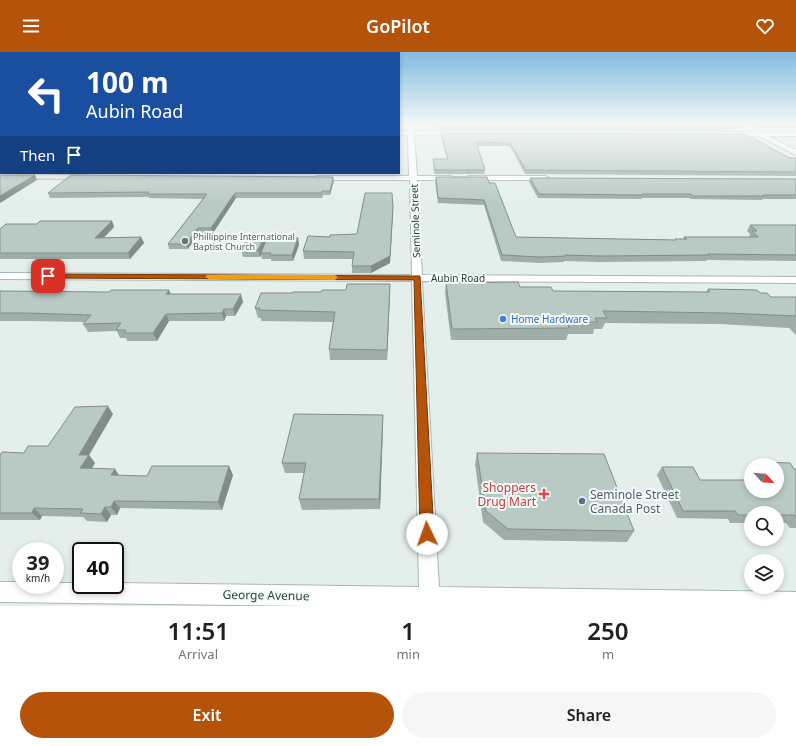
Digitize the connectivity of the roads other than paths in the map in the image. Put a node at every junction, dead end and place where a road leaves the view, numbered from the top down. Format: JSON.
{"nodes":[{"id":1,"x":409,"y":150,"type":"edge"},
{"id":2,"x":0,"y":176,"type":"edge"},
{"id":3,"x":95,"y":177,"type":"edge"},
{"id":4,"x":309,"y":178,"type":"edge"},
{"id":5,"x":413,"y":178,"type":"junction"},
{"id":6,"x":553,"y":178,"type":"edge"},
{"id":7,"x":0,"y":276,"type":"edge"},
{"id":8,"x":418,"y":278,"type":"junction"},
{"id":9,"x":796,"y":280,"type":"edge"},
{"id":10,"x":0,"y":592,"type":"edge"},
{"id":11,"x":430,"y":601,"type":"edge"},
{"id":12,"x":796,"y":602,"type":"edge"}],
"edges":[{"from":1,"to":5,"type":"street","name":"Seminole Street"},
{"from":2,"to":3,"type":"street"},
{"from":4,"to":5,"type":"street"},
{"from":5,"to":6,"type":"street"},
{"from":5,"to":8,"type":"street","name":"Seminole Street"},
{"from":7,"to":8,"type":"street","name":"Aubin Road"},
{"from":8,"to":9,"type":"street","name":"Aubin Road"},
{"from":8,"to":11,"type":"street","name":"Seminole Street"},
{"from":10,"to":11,"type":"street","name":"George Avenue"},
{"from":11,"to":12,"type":"street","name":"George Avenue"}]}
